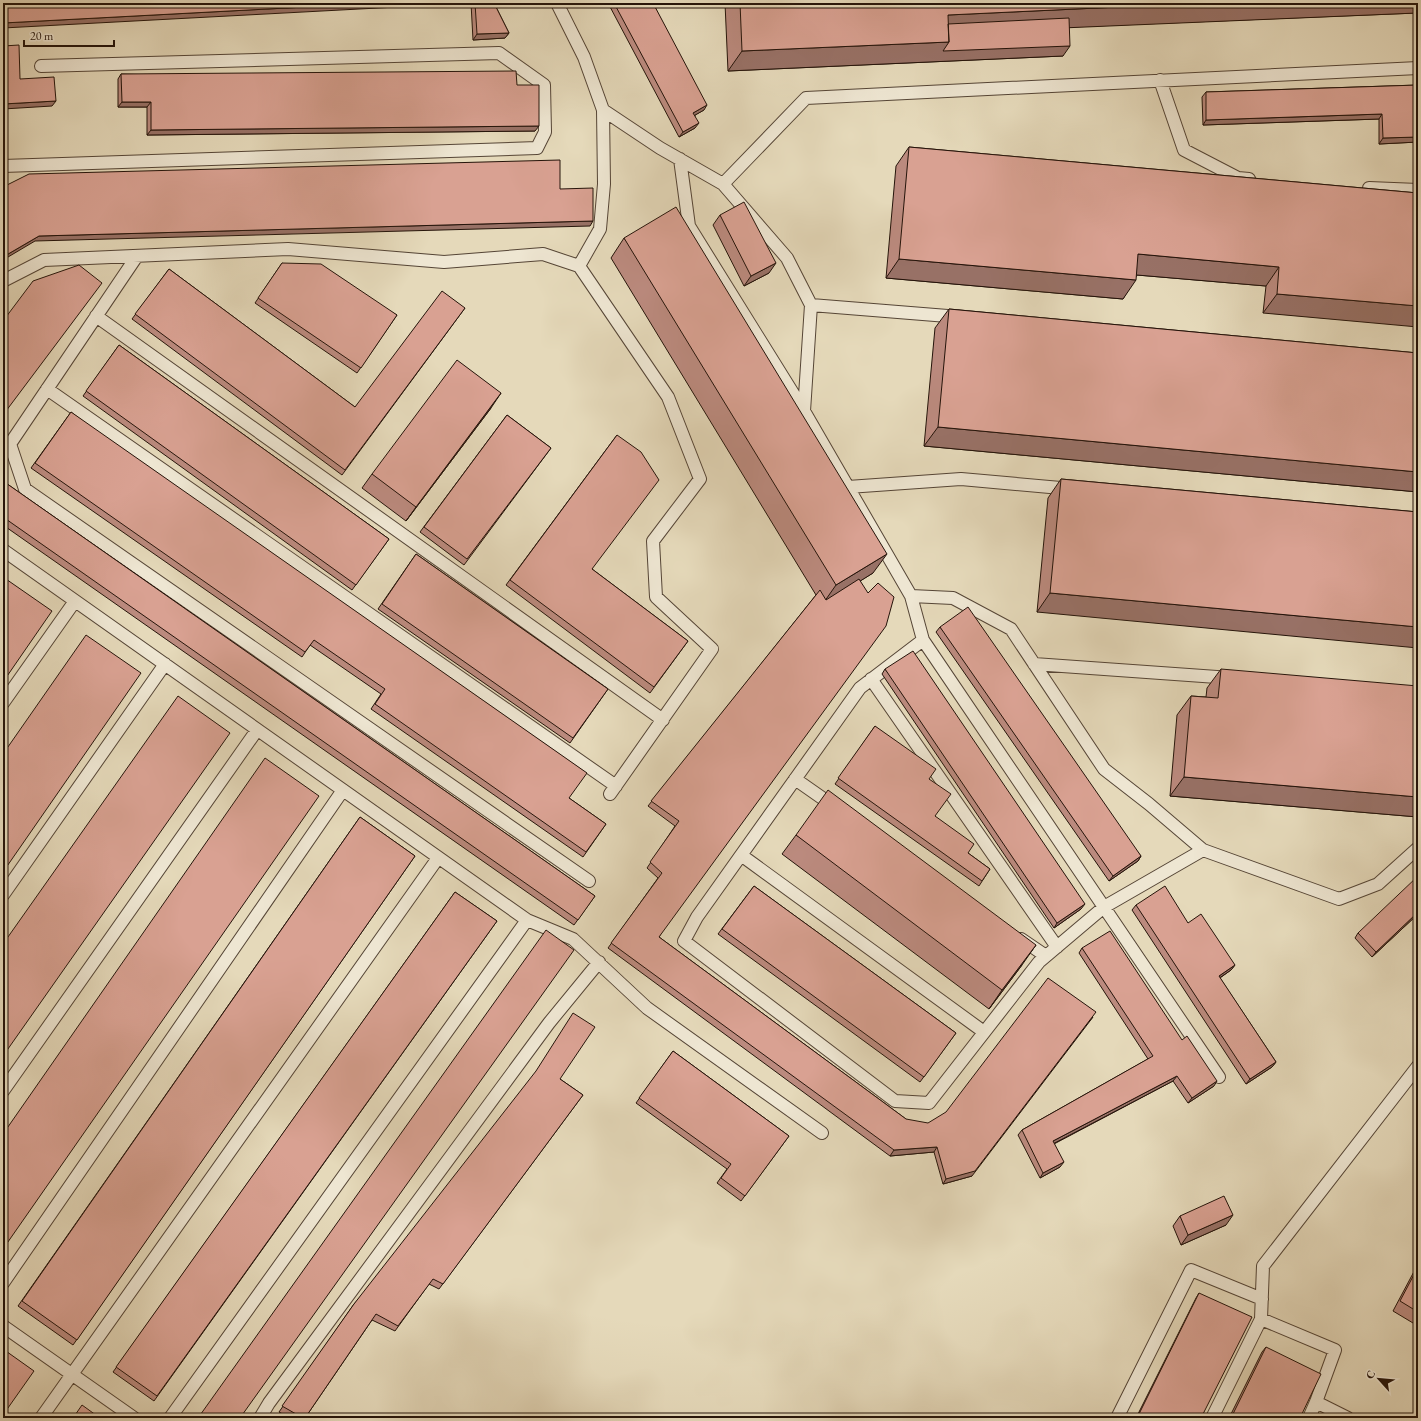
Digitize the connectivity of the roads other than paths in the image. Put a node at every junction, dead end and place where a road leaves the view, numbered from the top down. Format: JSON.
{"nodes":[{"id":1,"x":557,"y":3,"type":"edge"},
{"id":2,"x":41,"y":66,"type":"dead end"},
{"id":3,"x":1418,"y":68,"type":"edge"},
{"id":4,"x":1160,"y":80,"type":"junction"},
{"id":5,"x":603,"y":110,"type":"junction"},
{"id":6,"x":680,"y":159,"type":"junction"},
{"id":7,"x":3,"y":166,"type":"edge"},
{"id":8,"x":1261,"y":180,"type":"edge"},
{"id":9,"x":723,"y":184,"type":"junction"},
{"id":10,"x":1361,"y":188,"type":"edge"},
{"id":11,"x":1418,"y":190,"type":"edge"},
{"id":12,"x":137,"y":256,"type":"junction"},
{"id":13,"x":579,"y":266,"type":"junction"},
{"id":14,"x":3,"y":281,"type":"edge"},
{"id":15,"x":811,"y":306,"type":"junction"},
{"id":16,"x":96,"y":316,"type":"junction"},
{"id":17,"x":969,"y":318,"type":"edge"},
{"id":18,"x":47,"y":389,"type":"junction"},
{"id":19,"x":804,"y":411,"type":"junction"},
{"id":20,"x":848,"y":486,"type":"junction"},
{"id":21,"x":1087,"y":491,"type":"edge"},
{"id":22,"x":3,"y":550,"type":"edge"},
{"id":23,"x":911,"y":596,"type":"junction"},
{"id":24,"x":75,"y":601,"type":"junction"},
{"id":25,"x":923,"y":640,"type":"junction"},
{"id":26,"x":165,"y":664,"type":"junction"},
{"id":27,"x":1034,"y":664,"type":"junction"},
{"id":28,"x":871,"y":679,"type":"junction"},
{"id":29,"x":1246,"y":679,"type":"edge"},
{"id":30,"x":3,"y":703,"type":"edge"},
{"id":31,"x":663,"y":720,"type":"junction"},
{"id":32,"x":257,"y":730,"type":"junction"},
{"id":33,"x":795,"y":779,"type":"junction"},
{"id":34,"x":343,"y":790,"type":"junction"},
{"id":35,"x":846,"y":816,"type":"edge"},
{"id":36,"x":1418,"y":848,"type":"edge"},
{"id":37,"x":1203,"y":850,"type":"junction"},
{"id":38,"x":741,"y":855,"type":"junction"},
{"id":39,"x":438,"y":858,"type":"junction"},
{"id":40,"x":590,"y":881,"type":"dead end"},
{"id":41,"x":3,"y":895,"type":"edge"},
{"id":42,"x":1104,"y":907,"type":"junction"},
{"id":43,"x":527,"y":920,"type":"junction"},
{"id":44,"x":1014,"y":933,"type":"edge"},
{"id":45,"x":1057,"y":946,"type":"junction"},
{"id":46,"x":1046,"y":956,"type":"junction"},
{"id":47,"x":599,"y":962,"type":"junction"},
{"id":48,"x":984,"y":1032,"type":"junction"},
{"id":49,"x":1418,"y":1066,"type":"edge"},
{"id":50,"x":1219,"y":1077,"type":"dead end"},
{"id":51,"x":3,"y":1090,"type":"edge"},
{"id":52,"x":822,"y":1133,"type":"dead end"},
{"id":53,"x":3,"y":1283,"type":"edge"},
{"id":54,"x":1262,"y":1299,"type":"junction"},
{"id":55,"x":1261,"y":1318,"type":"junction"},
{"id":56,"x":3,"y":1326,"type":"edge"},
{"id":57,"x":72,"y":1374,"type":"junction"},
{"id":58,"x":1316,"y":1402,"type":"junction"},
{"id":59,"x":41,"y":1418,"type":"edge"},
{"id":60,"x":134,"y":1418,"type":"edge"},
{"id":61,"x":170,"y":1418,"type":"edge"},
{"id":62,"x":260,"y":1418,"type":"edge"},
{"id":63,"x":1117,"y":1418,"type":"edge"},
{"id":64,"x":1212,"y":1418,"type":"edge"},
{"id":65,"x":1309,"y":1418,"type":"edge"},
{"id":66,"x":1348,"y":1418,"type":"edge"}],
"edges":[{"from":1,"to":5,"type":"lane"},
{"from":2,"to":7,"type":"lane"},
{"from":3,"to":4,"type":"lane"},
{"from":4,"to":8,"type":"lane"},
{"from":4,"to":9,"type":"lane"},
{"from":5,"to":6,"type":"lane"},
{"from":5,"to":13,"type":"lane"},
{"from":6,"to":9,"type":"lane"},
{"from":6,"to":19,"type":"lane"},
{"from":9,"to":15,"type":"lane"},
{"from":10,"to":11,"type":"lane"},
{"from":12,"to":13,"type":"lane"},
{"from":12,"to":14,"type":"lane"},
{"from":12,"to":16,"type":"lane"},
{"from":13,"to":31,"type":"lane"},
{"from":15,"to":17,"type":"lane"},
{"from":15,"to":19,"type":"lane"},
{"from":16,"to":18,"type":"lane"},
{"from":16,"to":31,"type":"lane"},
{"from":18,"to":31,"type":"lane"},
{"from":18,"to":40,"type":"lane"},
{"from":19,"to":20,"type":"lane"},
{"from":20,"to":21,"type":"lane"},
{"from":20,"to":23,"type":"lane"},
{"from":22,"to":24,"type":"lane"},
{"from":23,"to":25,"type":"lane"},
{"from":23,"to":27,"type":"lane"},
{"from":24,"to":26,"type":"lane"},
{"from":24,"to":30,"type":"lane"},
{"from":25,"to":28,"type":"lane"},
{"from":25,"to":42,"type":"lane"},
{"from":26,"to":32,"type":"lane"},
{"from":26,"to":41,"type":"lane"},
{"from":27,"to":29,"type":"lane"},
{"from":27,"to":37,"type":"lane"},
{"from":28,"to":33,"type":"lane"},
{"from":28,"to":45,"type":"lane"},
{"from":32,"to":34,"type":"lane"},
{"from":32,"to":51,"type":"lane"},
{"from":33,"to":35,"type":"lane"},
{"from":33,"to":38,"type":"lane"},
{"from":34,"to":39,"type":"lane"},
{"from":34,"to":53,"type":"lane"},
{"from":36,"to":37,"type":"lane"},
{"from":37,"to":42,"type":"lane"},
{"from":38,"to":48,"type":"lane"},
{"from":38,"to":48,"type":"lane"},
{"from":39,"to":43,"type":"lane"},
{"from":39,"to":57,"type":"lane"},
{"from":42,"to":45,"type":"lane"},
{"from":42,"to":50,"type":"lane"},
{"from":43,"to":47,"type":"lane"},
{"from":43,"to":61,"type":"lane"},
{"from":44,"to":46,"type":"lane"},
{"from":45,"to":46,"type":"lane"},
{"from":46,"to":48,"type":"lane"},
{"from":47,"to":52,"type":"lane"},
{"from":47,"to":62,"type":"lane"},
{"from":49,"to":54,"type":"lane"},
{"from":54,"to":55,"type":"lane"},
{"from":54,"to":63,"type":"lane"},
{"from":55,"to":58,"type":"lane"},
{"from":55,"to":64,"type":"lane"},
{"from":56,"to":57,"type":"lane"},
{"from":57,"to":59,"type":"lane"},
{"from":57,"to":60,"type":"lane"},
{"from":58,"to":65,"type":"lane"},
{"from":58,"to":66,"type":"lane"}]}
